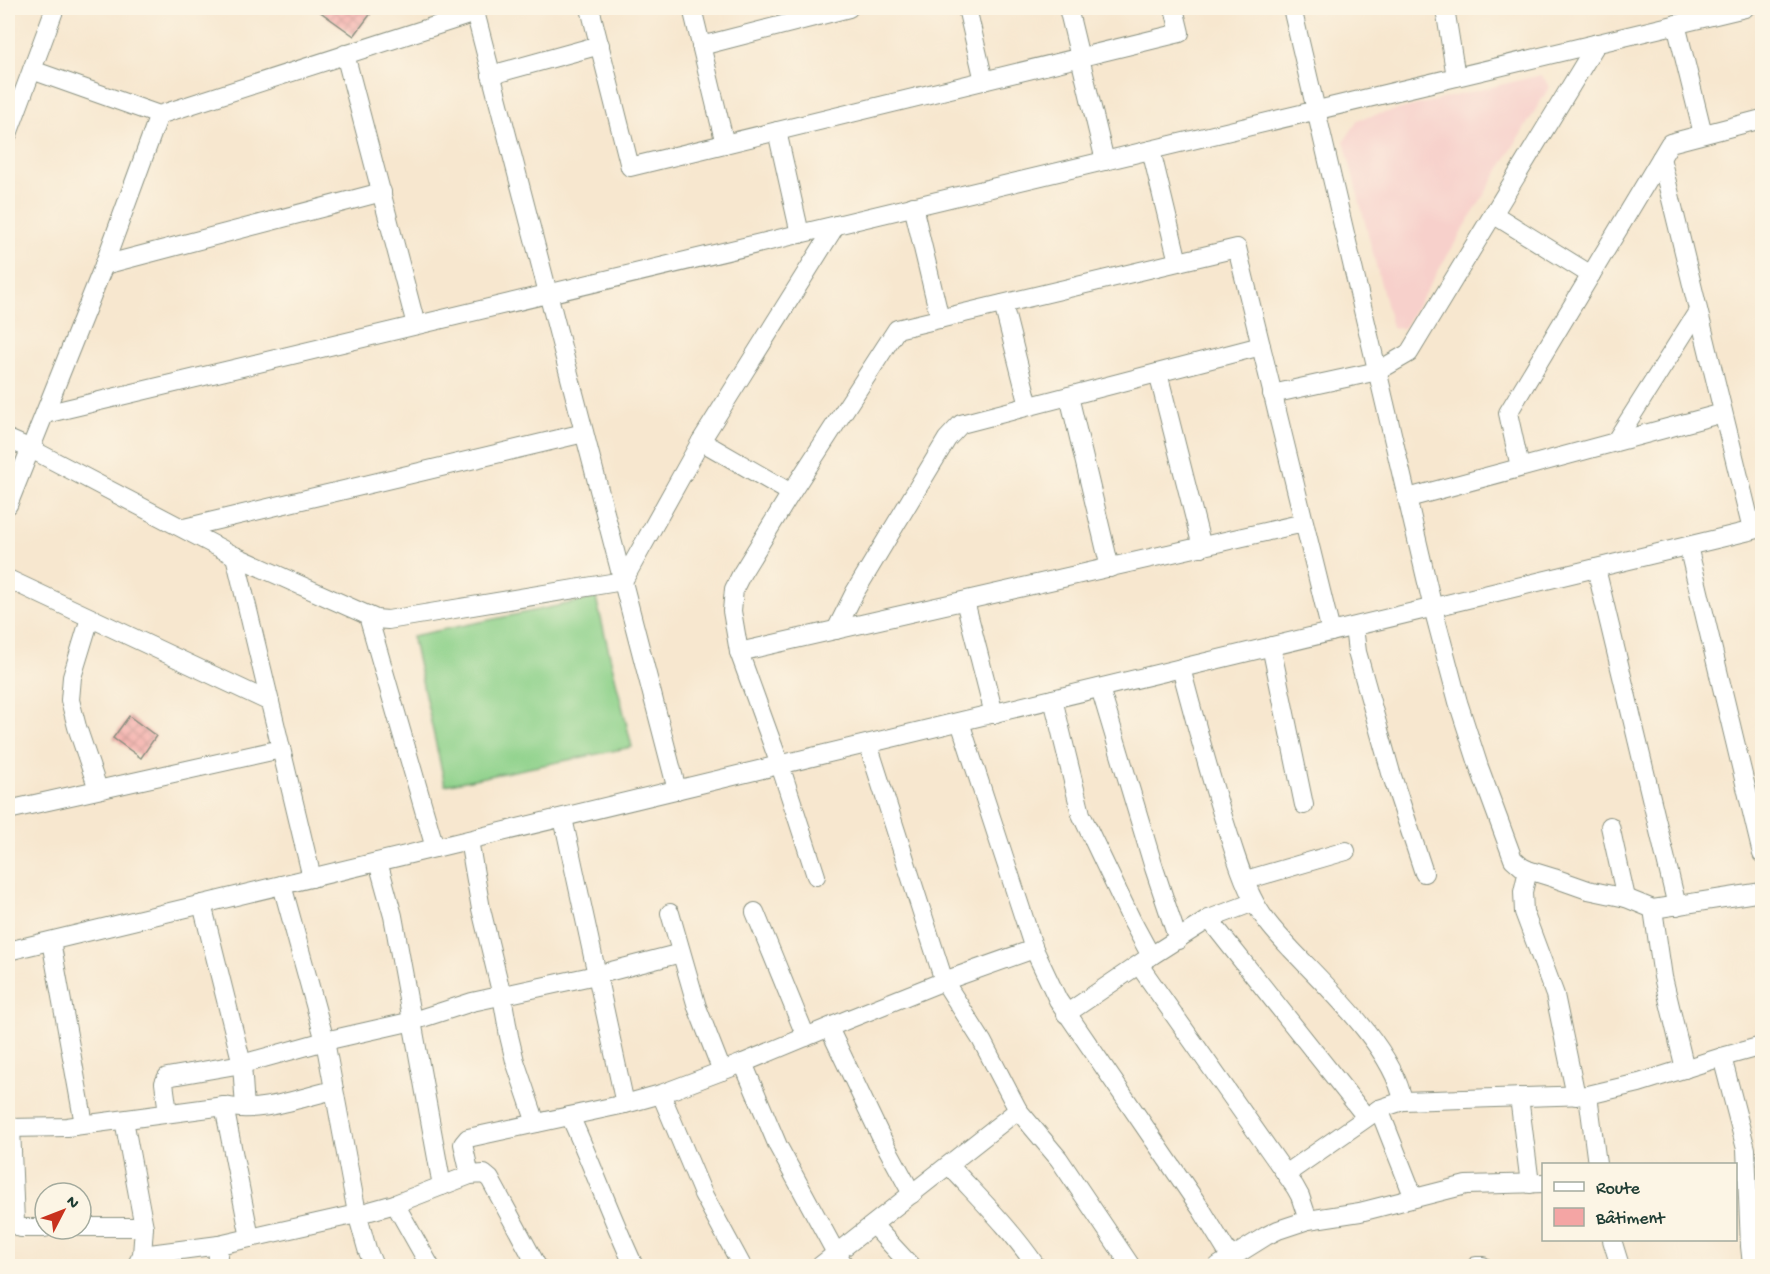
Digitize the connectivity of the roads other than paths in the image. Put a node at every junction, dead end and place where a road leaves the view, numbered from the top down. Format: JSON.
{"nodes":[{"id":1,"x":56,"y":8,"type":"edge"},
{"id":2,"x":590,"y":8,"type":"edge"},
{"id":3,"x":692,"y":8,"type":"edge"},
{"id":4,"x":849,"y":8,"type":"edge"},
{"id":5,"x":967,"y":8,"type":"edge"},
{"id":6,"x":1068,"y":8,"type":"edge"},
{"id":7,"x":1174,"y":8,"type":"edge"},
{"id":8,"x":1292,"y":8,"type":"edge"},
{"id":9,"x":1445,"y":8,"type":"edge"},
{"id":10,"x":1745,"y":8,"type":"edge"},
{"id":11,"x":475,"y":10,"type":"edge"},
{"id":12,"x":794,"y":14,"type":"edge"},
{"id":13,"x":1676,"y":24,"type":"junction"},
{"id":14,"x":1597,"y":43,"type":"junction"},
{"id":15,"x":600,"y":45,"type":"junction"},
{"id":16,"x":701,"y":46,"type":"junction"},
{"id":17,"x":345,"y":54,"type":"junction"},
{"id":18,"x":1080,"y":57,"type":"junction"},
{"id":19,"x":32,"y":70,"type":"junction"},
{"id":20,"x":491,"y":75,"type":"junction"},
{"id":21,"x":1456,"y":77,"type":"junction"},
{"id":22,"x":984,"y":81,"type":"junction"},
{"id":23,"x":1316,"y":110,"type":"junction"},
{"id":24,"x":159,"y":115,"type":"junction"},
{"id":25,"x":1762,"y":121,"type":"edge"},
{"id":26,"x":777,"y":131,"type":"junction"},
{"id":27,"x":8,"y":134,"type":"edge"},
{"id":28,"x":1703,"y":134,"type":"junction"},
{"id":29,"x":725,"y":144,"type":"junction"},
{"id":30,"x":1151,"y":150,"type":"junction"},
{"id":31,"x":1661,"y":158,"type":"junction"},
{"id":32,"x":1105,"y":160,"type":"junction"},
{"id":33,"x":382,"y":192,"type":"junction"},
{"id":34,"x":913,"y":206,"type":"junction"},
{"id":35,"x":1493,"y":214,"type":"junction"},
{"id":36,"x":836,"y":225,"type":"junction"},
{"id":37,"x":800,"y":234,"type":"junction"},
{"id":38,"x":1178,"y":262,"type":"junction"},
{"id":39,"x":104,"y":265,"type":"junction"},
{"id":40,"x":1591,"y":275,"type":"junction"},
{"id":41,"x":548,"y":294,"type":"junction"},
{"id":42,"x":1004,"y":304,"type":"junction"},
{"id":43,"x":1698,"y":312,"type":"junction"},
{"id":44,"x":940,"y":319,"type":"junction"},
{"id":45,"x":416,"y":325,"type":"junction"},
{"id":46,"x":1261,"y":346,"type":"junction"},
{"id":47,"x":1378,"y":371,"type":"junction"},
{"id":48,"x":1158,"y":373,"type":"junction"},
{"id":49,"x":1272,"y":394,"type":"junction"},
{"id":50,"x":1068,"y":396,"type":"junction"},
{"id":51,"x":1029,"y":406,"type":"junction"},
{"id":52,"x":1723,"y":412,"type":"junction"},
{"id":53,"x":45,"y":414,"type":"junction"},
{"id":54,"x":584,"y":433,"type":"junction"},
{"id":55,"x":8,"y":439,"type":"edge"},
{"id":56,"x":701,"y":441,"type":"junction"},
{"id":57,"x":1615,"y":442,"type":"junction"},
{"id":58,"x":31,"y":449,"type":"junction"},
{"id":59,"x":1520,"y":468,"type":"junction"},
{"id":60,"x":791,"y":493,"type":"junction"},
{"id":61,"x":1408,"y":498,"type":"junction"},
{"id":62,"x":8,"y":505,"type":"edge"},
{"id":63,"x":1304,"y":524,"type":"junction"},
{"id":64,"x":184,"y":528,"type":"junction"},
{"id":65,"x":1757,"y":529,"type":"edge"},
{"id":66,"x":1688,"y":546,"type":"junction"},
{"id":67,"x":1203,"y":547,"type":"junction"},
{"id":68,"x":235,"y":556,"type":"junction"},
{"id":69,"x":1110,"y":568,"type":"junction"},
{"id":70,"x":1596,"y":568,"type":"junction"},
{"id":71,"x":8,"y":579,"type":"edge"},
{"id":72,"x":622,"y":581,"type":"junction"},
{"id":73,"x":965,"y":601,"type":"junction"},
{"id":74,"x":1433,"y":608,"type":"junction"},
{"id":75,"x":368,"y":616,"type":"junction"},
{"id":76,"x":90,"y":618,"type":"junction"},
{"id":77,"x":1354,"y":627,"type":"junction"},
{"id":78,"x":836,"y":630,"type":"junction"},
{"id":79,"x":1331,"y":632,"type":"junction"},
{"id":80,"x":1271,"y":646,"type":"junction"},
{"id":81,"x":739,"y":652,"type":"junction"},
{"id":82,"x":1181,"y":669,"type":"junction"},
{"id":83,"x":1100,"y":688,"type":"junction"},
{"id":84,"x":1053,"y":699,"type":"junction"},
{"id":85,"x":270,"y":702,"type":"junction"},
{"id":86,"x":994,"y":714,"type":"junction"},
{"id":87,"x":960,"y":722,"type":"junction"},
{"id":88,"x":868,"y":744,"type":"junction"},
{"id":89,"x":281,"y":749,"type":"junction"},
{"id":90,"x":780,"y":765,"type":"junction"},
{"id":91,"x":98,"y":789,"type":"junction"},
{"id":92,"x":677,"y":790,"type":"junction"},
{"id":93,"x":1304,"y":805,"type":"dead end"},
{"id":94,"x":8,"y":810,"type":"edge"},
{"id":95,"x":563,"y":818,"type":"junction"},
{"id":96,"x":1610,"y":826,"type":"dead end"},
{"id":97,"x":469,"y":840,"type":"junction"},
{"id":98,"x":435,"y":848,"type":"junction"},
{"id":99,"x":1346,"y":851,"type":"dead end"},
{"id":100,"x":1762,"y":854,"type":"edge"},
{"id":101,"x":378,"y":862,"type":"junction"},
{"id":102,"x":1528,"y":870,"type":"junction"},
{"id":103,"x":1424,"y":873,"type":"dead end"},
{"id":104,"x":816,"y":876,"type":"dead end"},
{"id":105,"x":312,"y":878,"type":"junction"},
{"id":106,"x":1245,"y":880,"type":"junction"},
{"id":107,"x":282,"y":885,"type":"junction"},
{"id":108,"x":1762,"y":892,"type":"edge"},
{"id":109,"x":1626,"y":898,"type":"junction"},
{"id":110,"x":1254,"y":902,"type":"junction"},
{"id":111,"x":202,"y":904,"type":"junction"},
{"id":112,"x":1677,"y":906,"type":"junction"},
{"id":113,"x":1653,"y":909,"type":"junction"},
{"id":114,"x":756,"y":912,"type":"dead end"},
{"id":115,"x":669,"y":913,"type":"dead end"},
{"id":116,"x":1209,"y":920,"type":"junction"},
{"id":117,"x":1178,"y":940,"type":"junction"},
{"id":118,"x":51,"y":941,"type":"junction"},
{"id":119,"x":1034,"y":950,"type":"junction"},
{"id":120,"x":8,"y":951,"type":"edge"},
{"id":121,"x":681,"y":953,"type":"junction"},
{"id":122,"x":1145,"y":961,"type":"junction"},
{"id":123,"x":596,"y":975,"type":"junction"},
{"id":124,"x":944,"y":981,"type":"junction"},
{"id":125,"x":502,"y":996,"type":"junction"},
{"id":126,"x":1066,"y":1014,"type":"junction"},
{"id":127,"x":413,"y":1021,"type":"junction"},
{"id":128,"x":829,"y":1028,"type":"junction"},
{"id":129,"x":806,"y":1037,"type":"junction"},
{"id":130,"x":325,"y":1041,"type":"junction"},
{"id":131,"x":1762,"y":1046,"type":"edge"},
{"id":132,"x":1722,"y":1057,"type":"junction"},
{"id":133,"x":242,"y":1064,"type":"junction"},
{"id":134,"x":743,"y":1064,"type":"junction"},
{"id":135,"x":1685,"y":1069,"type":"junction"},
{"id":136,"x":722,"y":1071,"type":"junction"},
{"id":137,"x":334,"y":1090,"type":"junction"},
{"id":138,"x":661,"y":1094,"type":"junction"},
{"id":139,"x":1582,"y":1095,"type":"junction"},
{"id":140,"x":1519,"y":1097,"type":"junction"},
{"id":141,"x":1403,"y":1101,"type":"junction"},
{"id":142,"x":625,"y":1104,"type":"junction"},
{"id":143,"x":224,"y":1106,"type":"junction"},
{"id":144,"x":245,"y":1108,"type":"junction"},
{"id":145,"x":1018,"y":1110,"type":"junction"},
{"id":146,"x":168,"y":1113,"type":"junction"},
{"id":147,"x":1372,"y":1113,"type":"junction"},
{"id":148,"x":570,"y":1116,"type":"junction"},
{"id":149,"x":124,"y":1120,"type":"junction"},
{"id":150,"x":536,"y":1123,"type":"junction"},
{"id":151,"x":84,"y":1124,"type":"junction"},
{"id":152,"x":9,"y":1128,"type":"edge"},
{"id":153,"x":1597,"y":1163,"type":"edge"},
{"id":154,"x":949,"y":1165,"type":"junction"},
{"id":155,"x":1286,"y":1174,"type":"junction"},
{"id":156,"x":470,"y":1175,"type":"junction"},
{"id":157,"x":1537,"y":1183,"type":"edge"},
{"id":158,"x":442,"y":1186,"type":"junction"},
{"id":159,"x":1749,"y":1189,"type":"edge"},
{"id":160,"x":912,"y":1194,"type":"junction"},
{"id":161,"x":1414,"y":1198,"type":"junction"},
{"id":162,"x":395,"y":1204,"type":"junction"},
{"id":163,"x":357,"y":1213,"type":"junction"},
{"id":164,"x":1308,"y":1220,"type":"junction"},
{"id":165,"x":873,"y":1225,"type":"junction"},
{"id":166,"x":93,"y":1227,"type":"edge"},
{"id":167,"x":144,"y":1227,"type":"junction"},
{"id":168,"x":33,"y":1228,"type":"edge"},
{"id":169,"x":250,"y":1238,"type":"junction"},
{"id":170,"x":1613,"y":1241,"type":"edge"},
{"id":171,"x":219,"y":1245,"type":"junction"},
{"id":172,"x":840,"y":1260,"type":"edge"},
{"id":173,"x":139,"y":1261,"type":"edge"},
{"id":174,"x":1225,"y":1262,"type":"edge"},
{"id":175,"x":1756,"y":1265,"type":"edge"},
{"id":176,"x":217,"y":1266,"type":"edge"},
{"id":177,"x":374,"y":1266,"type":"edge"},
{"id":178,"x":430,"y":1266,"type":"edge"},
{"id":179,"x":537,"y":1266,"type":"edge"},
{"id":180,"x":634,"y":1266,"type":"edge"},
{"id":181,"x":742,"y":1266,"type":"edge"},
{"id":182,"x":820,"y":1266,"type":"edge"},
{"id":183,"x":911,"y":1266,"type":"edge"},
{"id":184,"x":1036,"y":1266,"type":"edge"},
{"id":185,"x":1131,"y":1266,"type":"edge"},
{"id":186,"x":1476,"y":1266,"type":"edge"},
{"id":187,"x":1483,"y":1266,"type":"edge"},
{"id":188,"x":1620,"y":1266,"type":"edge"}],
"edges":[{"from":1,"to":19,"type":"street"},
{"from":2,"to":15,"type":"street"},
{"from":3,"to":16,"type":"street"},
{"from":4,"to":12,"type":"street"},
{"from":5,"to":22,"type":"street"},
{"from":6,"to":18,"type":"street"},
{"from":7,"to":18,"type":"street"},
{"from":8,"to":23,"type":"street"},
{"from":9,"to":21,"type":"street"},
{"from":10,"to":13,"type":"street"},
{"from":11,"to":17,"type":"street"},
{"from":11,"to":20,"type":"street"},
{"from":12,"to":16,"type":"street"},
{"from":13,"to":14,"type":"street"},
{"from":13,"to":28,"type":"street"},
{"from":14,"to":21,"type":"street"},
{"from":14,"to":35,"type":"street"},
{"from":15,"to":20,"type":"street"},
{"from":15,"to":29,"type":"street"},
{"from":16,"to":29,"type":"street"},
{"from":17,"to":24,"type":"street"},
{"from":17,"to":33,"type":"street"},
{"from":18,"to":22,"type":"street"},
{"from":18,"to":32,"type":"street"},
{"from":19,"to":24,"type":"street"},
{"from":19,"to":27,"type":"street"},
{"from":20,"to":41,"type":"street"},
{"from":21,"to":23,"type":"street"},
{"from":22,"to":26,"type":"street"},
{"from":23,"to":30,"type":"street"},
{"from":23,"to":47,"type":"street"},
{"from":24,"to":39,"type":"street"},
{"from":25,"to":28,"type":"street"},
{"from":26,"to":29,"type":"street"},
{"from":26,"to":37,"type":"street"},
{"from":28,"to":31,"type":"street"},
{"from":30,"to":32,"type":"street"},
{"from":30,"to":38,"type":"street"},
{"from":31,"to":40,"type":"street"},
{"from":31,"to":43,"type":"street"},
{"from":32,"to":34,"type":"street"},
{"from":33,"to":39,"type":"street"},
{"from":33,"to":45,"type":"street"},
{"from":34,"to":36,"type":"street"},
{"from":34,"to":44,"type":"street"},
{"from":35,"to":40,"type":"street"},
{"from":35,"to":47,"type":"street"},
{"from":36,"to":37,"type":"street"},
{"from":36,"to":56,"type":"street"},
{"from":37,"to":41,"type":"street"},
{"from":38,"to":42,"type":"street"},
{"from":38,"to":46,"type":"street"},
{"from":39,"to":53,"type":"street"},
{"from":40,"to":59,"type":"street"},
{"from":41,"to":45,"type":"street"},
{"from":41,"to":54,"type":"street"},
{"from":42,"to":44,"type":"street"},
{"from":42,"to":51,"type":"street"},
{"from":43,"to":52,"type":"street"},
{"from":43,"to":57,"type":"street"},
{"from":44,"to":60,"type":"street"},
{"from":45,"to":53,"type":"street"},
{"from":46,"to":48,"type":"street"},
{"from":46,"to":49,"type":"street"},
{"from":47,"to":49,"type":"street"},
{"from":47,"to":61,"type":"street"},
{"from":48,"to":50,"type":"street"},
{"from":48,"to":67,"type":"street"},
{"from":49,"to":63,"type":"street"},
{"from":50,"to":51,"type":"street"},
{"from":50,"to":69,"type":"street"},
{"from":51,"to":78,"type":"street"},
{"from":52,"to":57,"type":"street"},
{"from":52,"to":65,"type":"street"},
{"from":53,"to":58,"type":"street"},
{"from":54,"to":64,"type":"street"},
{"from":54,"to":72,"type":"street"},
{"from":55,"to":58,"type":"street"},
{"from":56,"to":60,"type":"street"},
{"from":56,"to":72,"type":"street"},
{"from":57,"to":59,"type":"street"},
{"from":58,"to":62,"type":"street"},
{"from":58,"to":64,"type":"street"},
{"from":59,"to":61,"type":"street"},
{"from":60,"to":81,"type":"street"},
{"from":61,"to":74,"type":"street"},
{"from":63,"to":67,"type":"street"},
{"from":63,"to":79,"type":"street"},
{"from":64,"to":68,"type":"street"},
{"from":65,"to":66,"type":"street"},
{"from":66,"to":70,"type":"street"},
{"from":66,"to":100,"type":"street"},
{"from":67,"to":69,"type":"street"},
{"from":68,"to":75,"type":"street"},
{"from":68,"to":85,"type":"street"},
{"from":69,"to":73,"type":"street"},
{"from":70,"to":74,"type":"street"},
{"from":70,"to":112,"type":"street"},
{"from":71,"to":76,"type":"street"},
{"from":72,"to":75,"type":"street"},
{"from":72,"to":92,"type":"street"},
{"from":73,"to":78,"type":"street"},
{"from":73,"to":86,"type":"street"},
{"from":74,"to":77,"type":"street"},
{"from":74,"to":102,"type":"street"},
{"from":75,"to":98,"type":"street"},
{"from":76,"to":85,"type":"street"},
{"from":76,"to":91,"type":"street"},
{"from":77,"to":79,"type":"street"},
{"from":77,"to":103,"type":"street"},
{"from":78,"to":81,"type":"street"},
{"from":79,"to":80,"type":"street"},
{"from":80,"to":82,"type":"street"},
{"from":80,"to":93,"type":"street"},
{"from":81,"to":90,"type":"street"},
{"from":82,"to":83,"type":"street"},
{"from":82,"to":106,"type":"street"},
{"from":83,"to":84,"type":"street"},
{"from":83,"to":117,"type":"street"},
{"from":84,"to":86,"type":"street"},
{"from":84,"to":122,"type":"street"},
{"from":85,"to":89,"type":"street"},
{"from":86,"to":87,"type":"street"},
{"from":87,"to":88,"type":"street"},
{"from":87,"to":119,"type":"street"},
{"from":88,"to":90,"type":"street"},
{"from":88,"to":124,"type":"street"},
{"from":89,"to":91,"type":"street"},
{"from":89,"to":105,"type":"street"},
{"from":90,"to":92,"type":"street"},
{"from":90,"to":104,"type":"street"},
{"from":91,"to":94,"type":"street"},
{"from":92,"to":95,"type":"street"},
{"from":95,"to":97,"type":"street"},
{"from":95,"to":123,"type":"street"},
{"from":96,"to":109,"type":"street"},
{"from":97,"to":98,"type":"street"},
{"from":97,"to":125,"type":"street"},
{"from":98,"to":101,"type":"street"},
{"from":99,"to":106,"type":"street"},
{"from":101,"to":105,"type":"street"},
{"from":101,"to":127,"type":"street"},
{"from":102,"to":109,"type":"street"},
{"from":102,"to":139,"type":"street"},
{"from":105,"to":107,"type":"street"},
{"from":106,"to":110,"type":"street"},
{"from":107,"to":111,"type":"street"},
{"from":107,"to":130,"type":"street"},
{"from":108,"to":112,"type":"street"},
{"from":109,"to":113,"type":"street"},
{"from":110,"to":116,"type":"street"},
{"from":110,"to":141,"type":"street"},
{"from":111,"to":118,"type":"street"},
{"from":111,"to":133,"type":"street"},
{"from":112,"to":113,"type":"street"},
{"from":113,"to":135,"type":"street"},
{"from":114,"to":129,"type":"street"},
{"from":115,"to":121,"type":"street"},
{"from":116,"to":117,"type":"street"},
{"from":116,"to":147,"type":"street"},
{"from":117,"to":122,"type":"street"},
{"from":118,"to":120,"type":"street"},
{"from":118,"to":151,"type":"street"},
{"from":119,"to":124,"type":"street"},
{"from":119,"to":126,"type":"street"},
{"from":121,"to":123,"type":"street"},
{"from":121,"to":136,"type":"street"},
{"from":122,"to":126,"type":"street"},
{"from":122,"to":155,"type":"street"},
{"from":123,"to":125,"type":"street"},
{"from":123,"to":142,"type":"street"},
{"from":124,"to":128,"type":"street"},
{"from":124,"to":145,"type":"street"},
{"from":125,"to":127,"type":"street"},
{"from":125,"to":150,"type":"street"},
{"from":126,"to":174,"type":"street"},
{"from":127,"to":130,"type":"street"},
{"from":127,"to":158,"type":"street"},
{"from":128,"to":129,"type":"street"},
{"from":128,"to":160,"type":"street"},
{"from":129,"to":134,"type":"street"},
{"from":130,"to":133,"type":"street"},
{"from":130,"to":137,"type":"street"},
{"from":131,"to":132,"type":"street"},
{"from":132,"to":135,"type":"street"},
{"from":132,"to":159,"type":"street"},
{"from":133,"to":144,"type":"street"},
{"from":133,"to":146,"type":"street"},
{"from":134,"to":136,"type":"street"},
{"from":134,"to":172,"type":"street"},
{"from":135,"to":139,"type":"street"},
{"from":136,"to":138,"type":"street"},
{"from":137,"to":144,"type":"street"},
{"from":137,"to":163,"type":"street"},
{"from":138,"to":142,"type":"street"},
{"from":138,"to":181,"type":"street"},
{"from":139,"to":140,"type":"street"},
{"from":139,"to":153,"type":"street"},
{"from":140,"to":141,"type":"street"},
{"from":140,"to":157,"type":"street"},
{"from":141,"to":147,"type":"street"},
{"from":142,"to":148,"type":"street"},
{"from":143,"to":144,"type":"street"},
{"from":143,"to":146,"type":"street"},
{"from":143,"to":169,"type":"street"},
{"from":145,"to":154,"type":"street"},
{"from":145,"to":185,"type":"street"},
{"from":146,"to":149,"type":"street"},
{"from":147,"to":155,"type":"street"},
{"from":147,"to":161,"type":"street"},
{"from":148,"to":150,"type":"street"},
{"from":148,"to":180,"type":"street"},
{"from":149,"to":151,"type":"street"},
{"from":149,"to":167,"type":"street"},
{"from":150,"to":156,"type":"street"},
{"from":151,"to":152,"type":"street"},
{"from":152,"to":168,"type":"street"},
{"from":154,"to":160,"type":"street"},
{"from":154,"to":184,"type":"street"},
{"from":155,"to":164,"type":"street"},
{"from":156,"to":158,"type":"street"},
{"from":156,"to":179,"type":"street"},
{"from":157,"to":161,"type":"street"},
{"from":158,"to":162,"type":"street"},
{"from":159,"to":175,"type":"street"},
{"from":160,"to":165,"type":"street"},
{"from":161,"to":164,"type":"street"},
{"from":162,"to":163,"type":"street"},
{"from":162,"to":178,"type":"street"},
{"from":163,"to":169,"type":"street"},
{"from":163,"to":177,"type":"street"},
{"from":164,"to":174,"type":"street"},
{"from":165,"to":172,"type":"street"},
{"from":165,"to":183,"type":"street"},
{"from":166,"to":167,"type":"street"},
{"from":167,"to":173,"type":"street"},
{"from":169,"to":171,"type":"street"},
{"from":170,"to":188,"type":"street"},
{"from":171,"to":173,"type":"street"},
{"from":171,"to":176,"type":"street"},
{"from":172,"to":182,"type":"street"},
{"from":186,"to":187,"type":"street"}]}
